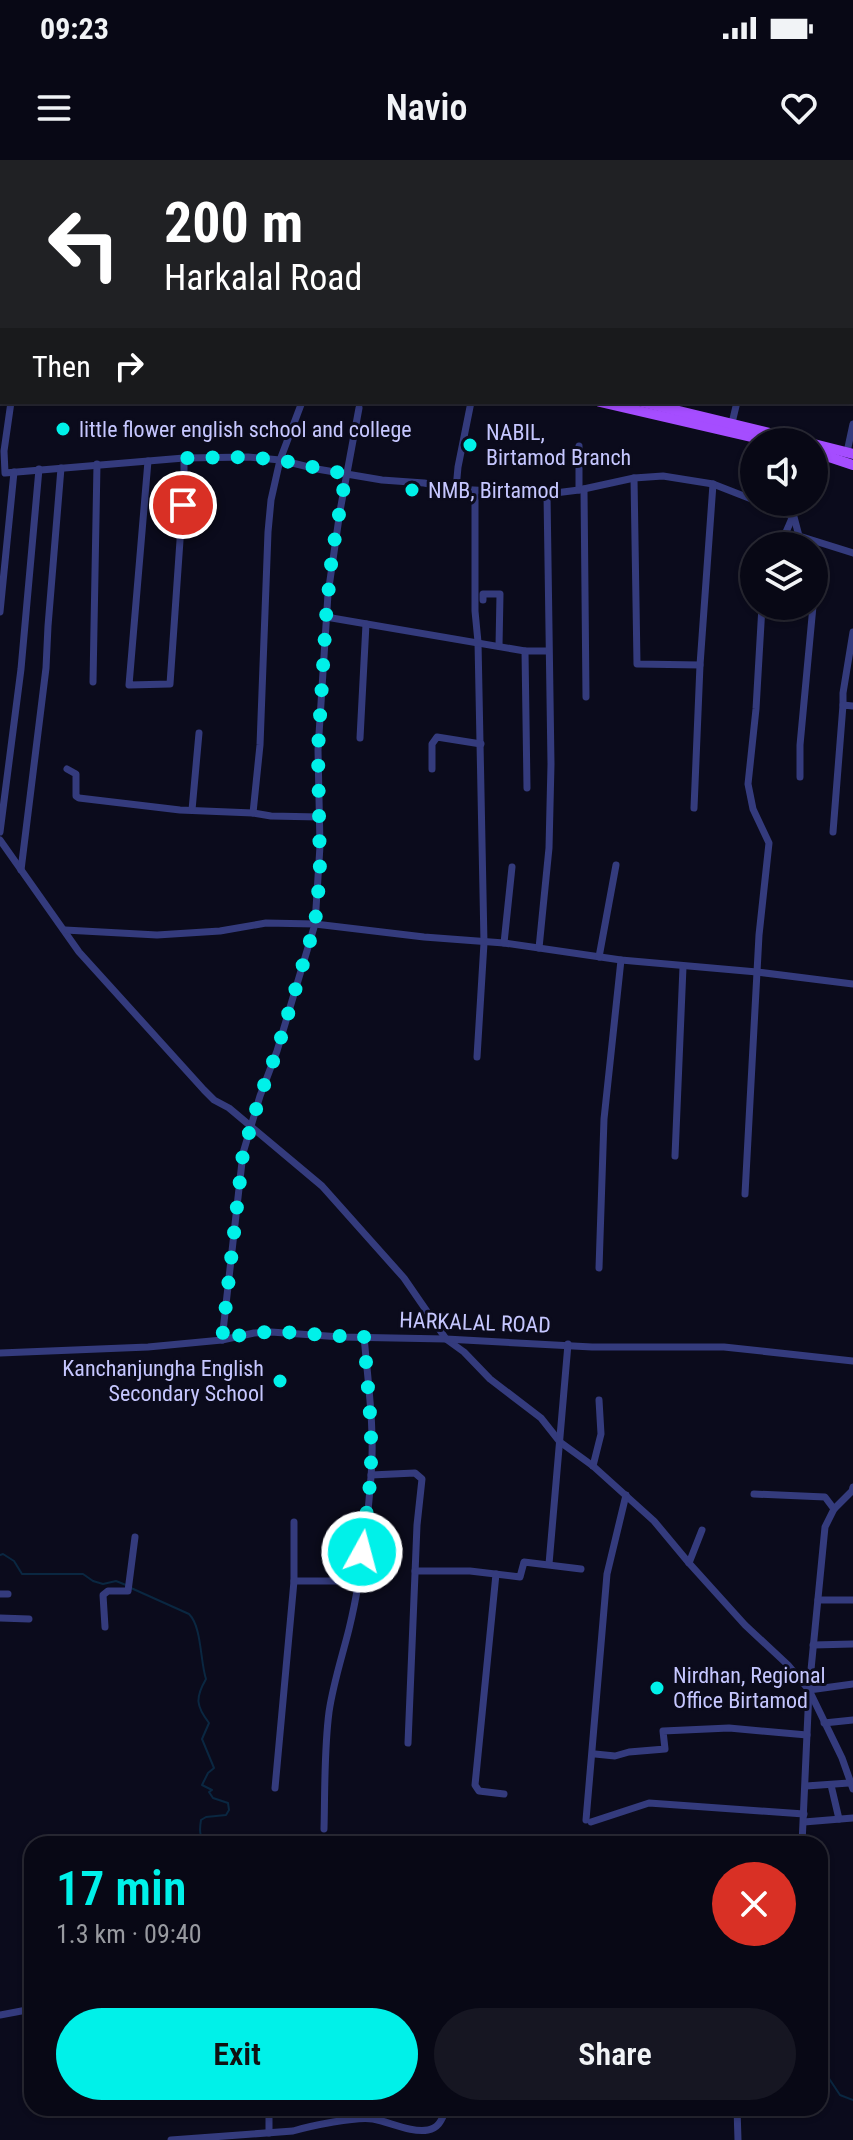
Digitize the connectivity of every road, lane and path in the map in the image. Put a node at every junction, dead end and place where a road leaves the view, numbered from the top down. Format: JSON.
{"nodes":[{"id":1,"x":11,"y":404,"type":"edge"},
{"id":2,"x":301,"y":404,"type":"edge"},
{"id":3,"x":471,"y":404,"type":"edge"},
{"id":4,"x":610,"y":404,"type":"edge"},
{"id":5,"x":649,"y":404,"type":"edge"},
{"id":6,"x":737,"y":404,"type":"edge"},
{"id":7,"x":359,"y":408,"type":"dead end"},
{"id":8,"x":853,"y":424,"type":"edge"},
{"id":9,"x":731,"y":427,"type":"junction"},
{"id":10,"x":740,"y":429,"type":"edge"},
{"id":11,"x":740,"y":430,"type":"edge"},
{"id":12,"x":579,"y":446,"type":"dead end"},
{"id":13,"x":828,"y":451,"type":"edge"},
{"id":14,"x":850,"y":453,"type":"edge"},
{"id":15,"x":828,"y":455,"type":"edge"},
{"id":16,"x":184,"y":458,"type":"junction"},
{"id":17,"x":280,"y":460,"type":"junction"},
{"id":18,"x":148,"y":461,"type":"junction"},
{"id":19,"x":97,"y":464,"type":"junction"},
{"id":20,"x":853,"y":465,"type":"edge"},
{"id":21,"x":61,"y":468,"type":"junction"},
{"id":22,"x":39,"y":469,"type":"junction"},
{"id":23,"x":6,"y":473,"type":"edge"},
{"id":24,"x":346,"y":474,"type":"junction"},
{"id":25,"x":634,"y":478,"type":"junction"},
{"id":26,"x":713,"y":484,"type":"junction"},
{"id":27,"x":456,"y":489,"type":"junction"},
{"id":28,"x":582,"y":489,"type":"junction"},
{"id":29,"x":475,"y":491,"type":"junction"},
{"id":30,"x":547,"y":494,"type":"junction"},
{"id":31,"x":740,"y":495,"type":"edge"},
{"id":32,"x":794,"y":517,"type":"joint"},
{"id":33,"x":787,"y":532,"type":"edge"},
{"id":34,"x":853,"y":553,"type":"edge"},
{"id":35,"x":483,"y":600,"type":"dead end"},
{"id":36,"x":0,"y":612,"type":"edge"},
{"id":37,"x":326,"y":617,"type":"junction"},
{"id":38,"x":761,"y":620,"type":"edge"},
{"id":39,"x":812,"y":620,"type":"edge"},
{"id":40,"x":366,"y":624,"type":"junction"},
{"id":41,"x":853,"y":632,"type":"edge"},
{"id":42,"x":478,"y":642,"type":"junction"},
{"id":43,"x":499,"y":646,"type":"junction"},
{"id":44,"x":525,"y":651,"type":"junction"},
{"id":45,"x":548,"y":651,"type":"junction"},
{"id":46,"x":700,"y":665,"type":"junction"},
{"id":47,"x":93,"y":682,"type":"dead end"},
{"id":48,"x":586,"y":697,"type":"dead end"},
{"id":49,"x":843,"y":705,"type":"junction"},
{"id":50,"x":853,"y":706,"type":"edge"},
{"id":51,"x":199,"y":733,"type":"dead end"},
{"id":52,"x":360,"y":738,"type":"dead end"},
{"id":53,"x":481,"y":744,"type":"junction"},
{"id":54,"x":67,"y":769,"type":"dead end"},
{"id":55,"x":432,"y":769,"type":"dead end"},
{"id":56,"x":800,"y":777,"type":"dead end"},
{"id":57,"x":527,"y":788,"type":"dead end"},
{"id":58,"x":694,"y":808,"type":"dead end"},
{"id":59,"x":192,"y":810,"type":"junction"},
{"id":60,"x":253,"y":813,"type":"junction"},
{"id":61,"x":319,"y":817,"type":"junction"},
{"id":62,"x":0,"y":832,"type":"edge"},
{"id":63,"x":833,"y":832,"type":"dead end"},
{"id":64,"x":0,"y":840,"type":"edge"},
{"id":65,"x":616,"y":865,"type":"dead end"},
{"id":66,"x":512,"y":867,"type":"dead end"},
{"id":67,"x":21,"y":870,"type":"junction"},
{"id":68,"x":315,"y":924,"type":"junction"},
{"id":69,"x":65,"y":930,"type":"junction"},
{"id":70,"x":484,"y":943,"type":"junction"},
{"id":71,"x":504,"y":943,"type":"junction"},
{"id":72,"x":539,"y":948,"type":"junction"},
{"id":73,"x":599,"y":957,"type":"junction"},
{"id":74,"x":621,"y":960,"type":"junction"},
{"id":75,"x":683,"y":967,"type":"junction"},
{"id":76,"x":757,"y":972,"type":"junction"},
{"id":77,"x":853,"y":984,"type":"edge"},
{"id":78,"x":477,"y":1057,"type":"dead end"},
{"id":79,"x":250,"y":1127,"type":"junction"},
{"id":80,"x":675,"y":1156,"type":"dead end"},
{"id":81,"x":745,"y":1194,"type":"dead end"},
{"id":82,"x":599,"y":1268,"type":"dead end"},
{"id":83,"x":364,"y":1336,"type":"junction"},
{"id":84,"x":446,"y":1339,"type":"junction"},
{"id":85,"x":222,"y":1340,"type":"junction"},
{"id":86,"x":568,"y":1344,"type":"junction"},
{"id":87,"x":0,"y":1353,"type":"edge"},
{"id":88,"x":853,"y":1361,"type":"edge"},
{"id":89,"x":599,"y":1400,"type":"dead end"},
{"id":90,"x":560,"y":1442,"type":"junction"},
{"id":91,"x":593,"y":1466,"type":"junction"},
{"id":92,"x":371,"y":1475,"type":"junction"},
{"id":93,"x":853,"y":1487,"type":"edge"},
{"id":94,"x":754,"y":1494,"type":"dead end"},
{"id":95,"x":626,"y":1495,"type":"junction"},
{"id":96,"x":834,"y":1509,"type":"junction"},
{"id":97,"x":294,"y":1522,"type":"dead end"},
{"id":98,"x":702,"y":1530,"type":"dead end"},
{"id":99,"x":135,"y":1537,"type":"dead end"},
{"id":100,"x":689,"y":1563,"type":"junction"},
{"id":101,"x":549,"y":1564,"type":"junction"},
{"id":102,"x":581,"y":1569,"type":"dead end"},
{"id":103,"x":415,"y":1571,"type":"junction"},
{"id":104,"x":496,"y":1574,"type":"junction"},
{"id":105,"x":294,"y":1581,"type":"junction"},
{"id":106,"x":359,"y":1581,"type":"junction"},
{"id":107,"x":818,"y":1600,"type":"junction"},
{"id":108,"x":853,"y":1600,"type":"edge"},
{"id":109,"x":0,"y":1618,"type":"edge"},
{"id":110,"x":29,"y":1619,"type":"dead end"},
{"id":111,"x":105,"y":1627,"type":"dead end"},
{"id":112,"x":853,"y":1644,"type":"edge"},
{"id":113,"x":813,"y":1645,"type":"junction"},
{"id":114,"x":853,"y":1684,"type":"edge"},
{"id":115,"x":809,"y":1690,"type":"junction"},
{"id":116,"x":853,"y":1720,"type":"edge"},
{"id":117,"x":824,"y":1723,"type":"junction"},
{"id":118,"x":807,"y":1735,"type":"junction"},
{"id":119,"x":408,"y":1743,"type":"dead end"},
{"id":120,"x":595,"y":1754,"type":"dead end"},
{"id":121,"x":853,"y":1756,"type":"edge"},
{"id":122,"x":842,"y":1758,"type":"junction"},
{"id":123,"x":831,"y":1785,"type":"junction"},
{"id":124,"x":806,"y":1786,"type":"junction"},
{"id":125,"x":851,"y":1786,"type":"edge"},
{"id":126,"x":275,"y":1788,"type":"dead end"},
{"id":127,"x":504,"y":1794,"type":"dead end"},
{"id":128,"x":804,"y":1818,"type":"junction"},
{"id":129,"x":853,"y":1818,"type":"edge"},
{"id":130,"x":839,"y":1819,"type":"junction"},
{"id":131,"x":324,"y":1829,"type":"dead end"},
{"id":132,"x":803,"y":1836,"type":"edge"},
{"id":133,"x":24,"y":2010,"type":"edge"},
{"id":134,"x":0,"y":2015,"type":"edge"},
{"id":135,"x":269,"y":2116,"type":"edge"},
{"id":136,"x":443,"y":2116,"type":"edge"},
{"id":137,"x":737,"y":2116,"type":"edge"},
{"id":138,"x":269,"y":2133,"type":"junction"},
{"id":139,"x":171,"y":2140,"type":"edge"},
{"id":140,"x":738,"y":2140,"type":"edge"}],
"edges":[{"from":1,"to":23,"type":"street"},
{"from":2,"to":17,"type":"street"},
{"from":3,"to":27,"type":"street"},
{"from":4,"to":9,"type":"main road"},
{"from":5,"to":9,"type":"main road"},
{"from":6,"to":9,"type":"street"},
{"from":7,"to":24,"type":"street"},
{"from":8,"to":14,"type":"street"},
{"from":9,"to":10,"type":"main road"},
{"from":9,"to":11,"type":"main road"},
{"from":12,"to":28,"type":"street"},
{"from":13,"to":14,"type":"main road"},
{"from":15,"to":20,"type":"main road"},
{"from":16,"to":17,"type":"street"},
{"from":16,"to":18,"type":"street"},
{"from":16,"to":18,"type":"street"},
{"from":17,"to":24,"type":"street"},
{"from":17,"to":60,"type":"street"},
{"from":18,"to":19,"type":"street"},
{"from":19,"to":21,"type":"street"},
{"from":19,"to":47,"type":"street"},
{"from":21,"to":22,"type":"street"},
{"from":21,"to":67,"type":"street"},
{"from":22,"to":23,"type":"street"},
{"from":22,"to":62,"type":"street"},
{"from":23,"to":36,"type":"street"},
{"from":24,"to":27,"type":"street"},
{"from":24,"to":37,"type":"street"},
{"from":25,"to":26,"type":"street"},
{"from":25,"to":28,"type":"street"},
{"from":25,"to":46,"type":"street"},
{"from":26,"to":31,"type":"street"},
{"from":26,"to":46,"type":"street"},
{"from":27,"to":29,"type":"street"},
{"from":28,"to":30,"type":"street"},
{"from":28,"to":48,"type":"street"},
{"from":29,"to":30,"type":"street"},
{"from":29,"to":42,"type":"street"},
{"from":30,"to":45,"type":"street"},
{"from":32,"to":33,"type":"street"},
{"from":32,"to":34,"type":"street"},
{"from":35,"to":43,"type":"street"},
{"from":37,"to":40,"type":"street"},
{"from":37,"to":61,"type":"street"},
{"from":38,"to":76,"type":"street"},
{"from":39,"to":56,"type":"street"},
{"from":40,"to":42,"type":"street"},
{"from":40,"to":52,"type":"street"},
{"from":41,"to":49,"type":"street"},
{"from":42,"to":43,"type":"street"},
{"from":42,"to":53,"type":"street"},
{"from":43,"to":44,"type":"street"},
{"from":44,"to":45,"type":"street"},
{"from":44,"to":57,"type":"street"},
{"from":45,"to":72,"type":"street"},
{"from":46,"to":58,"type":"street"},
{"from":49,"to":50,"type":"street"},
{"from":49,"to":63,"type":"street"},
{"from":51,"to":59,"type":"street"},
{"from":53,"to":55,"type":"street"},
{"from":53,"to":70,"type":"street"},
{"from":54,"to":59,"type":"street"},
{"from":59,"to":60,"type":"street"},
{"from":60,"to":61,"type":"street"},
{"from":61,"to":68,"type":"street"},
{"from":64,"to":67,"type":"street"},
{"from":65,"to":73,"type":"street"},
{"from":66,"to":71,"type":"street"},
{"from":67,"to":69,"type":"street"},
{"from":68,"to":69,"type":"street"},
{"from":68,"to":70,"type":"street"},
{"from":68,"to":79,"type":"street"},
{"from":69,"to":79,"type":"street"},
{"from":70,"to":71,"type":"street"},
{"from":70,"to":78,"type":"street"},
{"from":71,"to":72,"type":"street"},
{"from":72,"to":73,"type":"street"},
{"from":73,"to":74,"type":"street"},
{"from":74,"to":75,"type":"street"},
{"from":74,"to":82,"type":"street"},
{"from":75,"to":76,"type":"street"},
{"from":75,"to":80,"type":"street"},
{"from":76,"to":77,"type":"street"},
{"from":76,"to":81,"type":"street"},
{"from":79,"to":84,"type":"street"},
{"from":79,"to":85,"type":"street"},
{"from":83,"to":84,"type":"street","name":"HARKALAL ROAD"},
{"from":83,"to":85,"type":"street","name":"HARKALAL ROAD"},
{"from":83,"to":92,"type":"street"},
{"from":84,"to":86,"type":"street","name":"HARKALAL ROAD"},
{"from":84,"to":90,"type":"street"},
{"from":85,"to":87,"type":"street","name":"HARKALAL ROAD"},
{"from":86,"to":88,"type":"street","name":"HARKALAL ROAD"},
{"from":86,"to":90,"type":"street"},
{"from":89,"to":91,"type":"street"},
{"from":90,"to":91,"type":"street"},
{"from":90,"to":101,"type":"street"},
{"from":91,"to":95,"type":"street"},
{"from":92,"to":103,"type":"street"},
{"from":92,"to":106,"type":"street"},
{"from":93,"to":96,"type":"street"},
{"from":94,"to":96,"type":"street"},
{"from":95,"to":100,"type":"street"},
{"from":95,"to":128,"type":"street"},
{"from":96,"to":107,"type":"street"},
{"from":97,"to":105,"type":"street"},
{"from":98,"to":100,"type":"street"},
{"from":99,"to":111,"type":"street"},
{"from":100,"to":115,"type":"street"},
{"from":101,"to":102,"type":"street"},
{"from":101,"to":104,"type":"street"},
{"from":103,"to":104,"type":"street"},
{"from":103,"to":119,"type":"street"},
{"from":104,"to":127,"type":"street"},
{"from":105,"to":106,"type":"street"},
{"from":105,"to":126,"type":"street"},
{"from":106,"to":131,"type":"street"},
{"from":107,"to":108,"type":"street"},
{"from":107,"to":113,"type":"street"},
{"from":109,"to":110,"type":"street"},
{"from":112,"to":113,"type":"street"},
{"from":113,"to":115,"type":"street"},
{"from":114,"to":115,"type":"street"},
{"from":115,"to":117,"type":"street"},
{"from":115,"to":118,"type":"street"},
{"from":116,"to":117,"type":"street"},
{"from":117,"to":122,"type":"street"},
{"from":118,"to":120,"type":"street"},
{"from":118,"to":124,"type":"street"},
{"from":121,"to":122,"type":"street"},
{"from":122,"to":125,"type":"street"},
{"from":123,"to":124,"type":"street"},
{"from":123,"to":125,"type":"street"},
{"from":123,"to":130,"type":"street"},
{"from":124,"to":128,"type":"street"},
{"from":128,"to":130,"type":"street"},
{"from":128,"to":132,"type":"street"},
{"from":129,"to":130,"type":"street"},
{"from":133,"to":134,"type":"street"},
{"from":135,"to":138,"type":"street"},
{"from":136,"to":138,"type":"street"},
{"from":137,"to":140,"type":"street"},
{"from":138,"to":139,"type":"street"}]}
